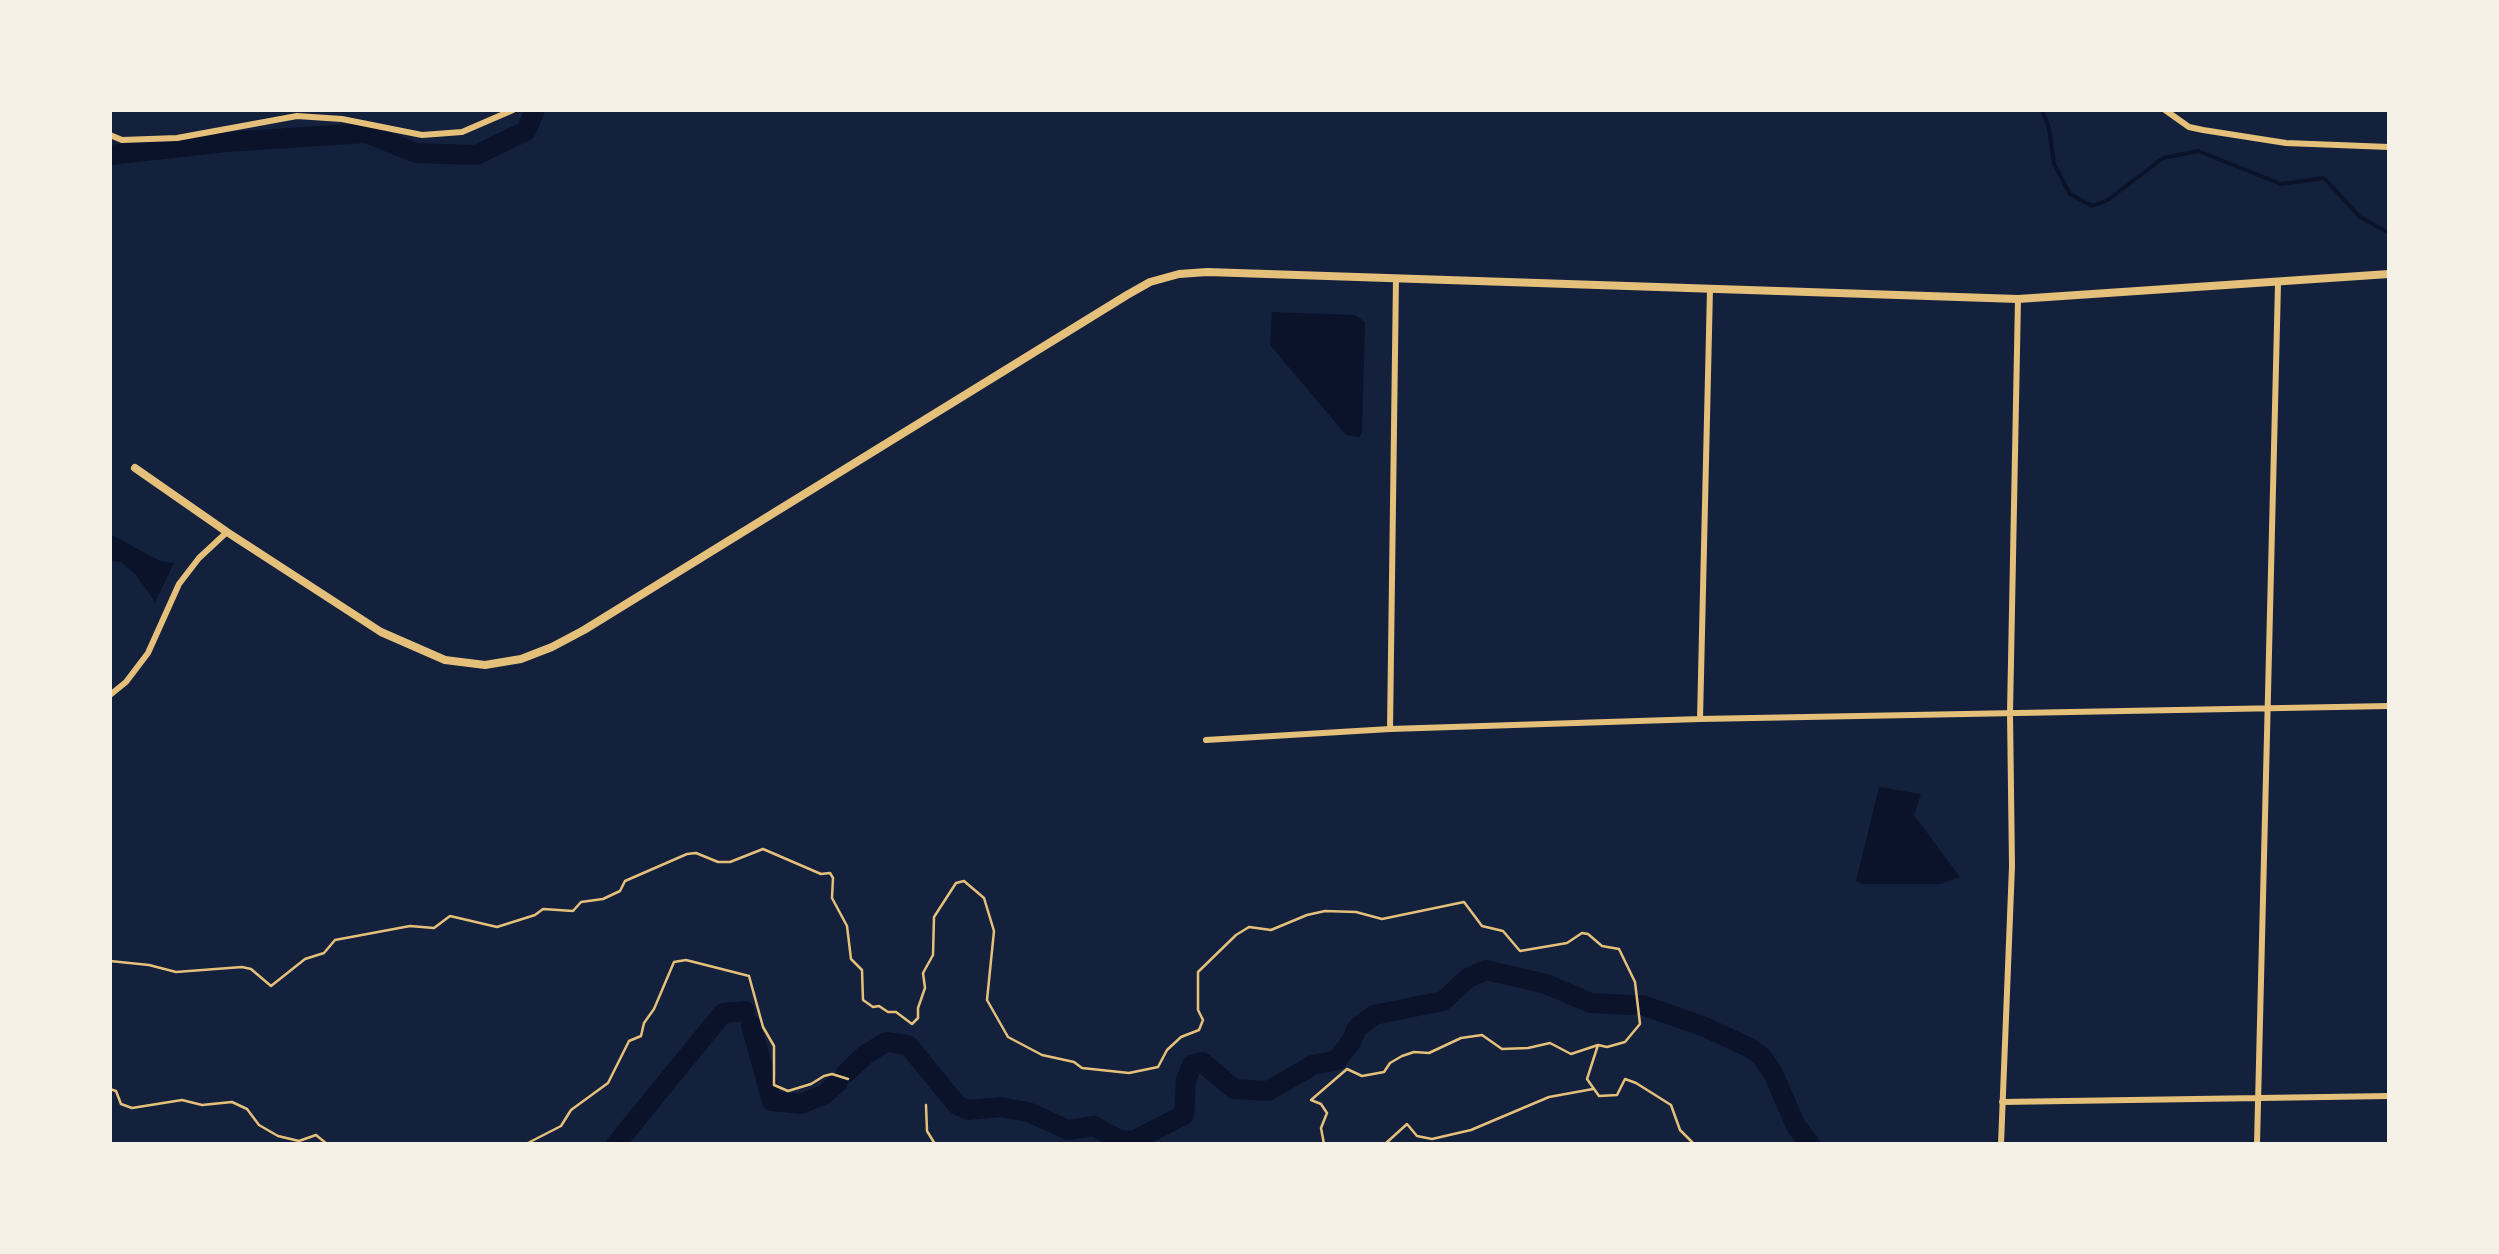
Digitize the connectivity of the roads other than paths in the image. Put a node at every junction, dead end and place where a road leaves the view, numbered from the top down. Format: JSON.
{"nodes":[{"id":1,"x":512,"y":110,"type":"edge"},
{"id":2,"x":2165,"y":110,"type":"edge"},
{"id":3,"x":110,"y":135,"type":"edge"},
{"id":4,"x":2389,"y":146,"type":"edge"},
{"id":5,"x":2389,"y":274,"type":"edge"},
{"id":6,"x":1396,"y":278,"type":"junction"},
{"id":7,"x":2278,"y":284,"type":"junction"},
{"id":8,"x":1710,"y":289,"type":"junction"},
{"id":9,"x":2018,"y":299,"type":"junction"},
{"id":10,"x":135,"y":468,"type":"dead end"},
{"id":11,"x":226,"y":532,"type":"junction"},
{"id":12,"x":110,"y":695,"type":"edge"},
{"id":13,"x":2389,"y":706,"type":"edge"},
{"id":14,"x":2267,"y":708,"type":"junction"},
{"id":15,"x":2010,"y":713,"type":"junction"},
{"id":16,"x":1700,"y":719,"type":"junction"},
{"id":17,"x":1390,"y":729,"type":"junction"},
{"id":18,"x":1206,"y":740,"type":"dead end"},
{"id":19,"x":2389,"y":1096,"type":"edge"},
{"id":20,"x":2258,"y":1098,"type":"junction"},
{"id":21,"x":2002,"y":1102,"type":"junction"},
{"id":22,"x":2001,"y":1144,"type":"edge"},
{"id":23,"x":2257,"y":1144,"type":"edge"}],
"edges":[{"from":1,"to":3,"type":"street"},
{"from":2,"to":4,"type":"street"},
{"from":5,"to":7,"type":"street"},
{"from":6,"to":8,"type":"street"},
{"from":6,"to":11,"type":"street"},
{"from":6,"to":17,"type":"street"},
{"from":7,"to":9,"type":"street"},
{"from":7,"to":14,"type":"street"},
{"from":8,"to":9,"type":"street"},
{"from":8,"to":16,"type":"street"},
{"from":9,"to":15,"type":"street"},
{"from":10,"to":11,"type":"street"},
{"from":11,"to":12,"type":"street"},
{"from":13,"to":14,"type":"street"},
{"from":14,"to":15,"type":"street"},
{"from":14,"to":20,"type":"street"},
{"from":15,"to":16,"type":"street"},
{"from":15,"to":21,"type":"street"},
{"from":16,"to":17,"type":"street"},
{"from":17,"to":18,"type":"street"},
{"from":19,"to":20,"type":"street"},
{"from":20,"to":21,"type":"street"},
{"from":20,"to":23,"type":"street"},
{"from":21,"to":22,"type":"street"}]}
